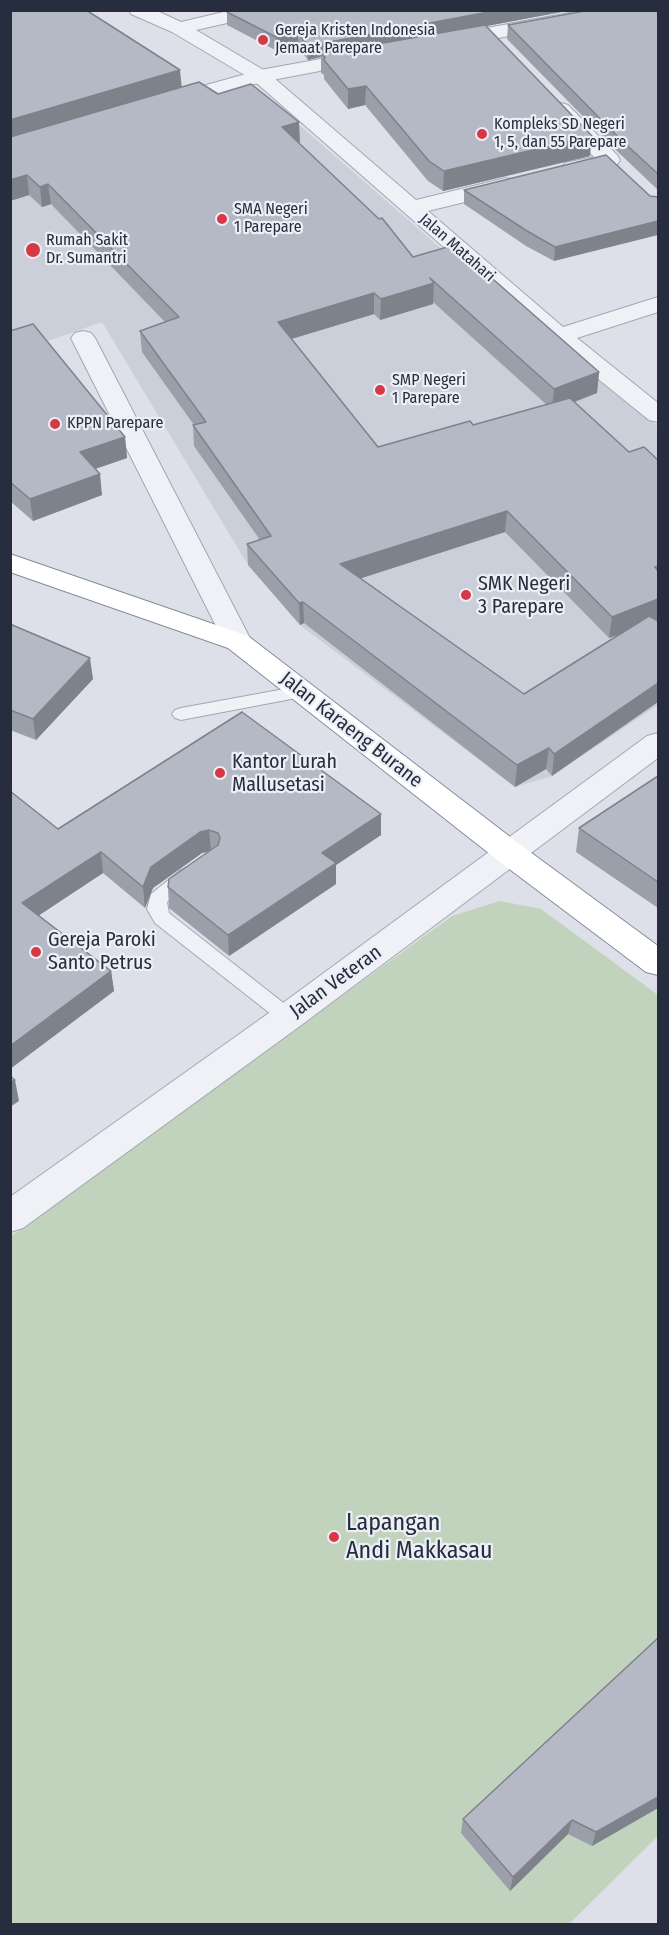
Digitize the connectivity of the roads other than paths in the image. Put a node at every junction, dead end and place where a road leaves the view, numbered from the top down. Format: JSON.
{"nodes":[{"id":1,"x":138,"y":10,"type":"edge"},
{"id":2,"x":260,"y":10,"type":"edge"},
{"id":3,"x":621,"y":10,"type":"edge"},
{"id":4,"x":179,"y":28,"type":"junction"},
{"id":5,"x":488,"y":34,"type":"junction"},
{"id":6,"x":431,"y":44,"type":"edge"},
{"id":7,"x":504,"y":50,"type":"edge"},
{"id":8,"x":385,"y":53,"type":"edge"},
{"id":9,"x":260,"y":76,"type":"junction"},
{"id":10,"x":545,"y":92,"type":"edge"},
{"id":11,"x":148,"y":107,"type":"edge"},
{"id":12,"x":609,"y":160,"type":"junction"},
{"id":13,"x":556,"y":172,"type":"edge"},
{"id":14,"x":626,"y":175,"type":"edge"},
{"id":15,"x":522,"y":181,"type":"edge"},
{"id":16,"x":411,"y":208,"type":"junction"},
{"id":17,"x":658,"y":304,"type":"edge"},
{"id":18,"x":559,"y":336,"type":"junction"},
{"id":19,"x":83,"y":338,"type":"dead end"},
{"id":20,"x":658,"y":415,"type":"edge"},
{"id":21,"x":10,"y":562,"type":"edge"},
{"id":22,"x":238,"y":642,"type":"junction"},
{"id":23,"x":302,"y":692,"type":"junction"},
{"id":24,"x":181,"y":714,"type":"dead end"},
{"id":25,"x":658,"y":743,"type":"edge"},
{"id":26,"x":510,"y":854,"type":"junction"},
{"id":27,"x":201,"y":866,"type":"edge"},
{"id":28,"x":658,"y":963,"type":"edge"},
{"id":29,"x":288,"y":1017,"type":"junction"},
{"id":30,"x":10,"y":1216,"type":"edge"}],
"edges":[{"from":1,"to":4,"type":"street","name":"Jalan Matahari"},
{"from":2,"to":4,"type":"street"},
{"from":3,"to":5,"type":"street"},
{"from":4,"to":9,"type":"street","name":"Jalan Matahari"},
{"from":5,"to":6,"type":"street"},
{"from":5,"to":7,"type":"street"},
{"from":8,"to":9,"type":"street"},
{"from":9,"to":11,"type":"street"},
{"from":9,"to":16,"type":"street","name":"Jalan Matahari"},
{"from":10,"to":12,"type":"street"},
{"from":12,"to":13,"type":"street"},
{"from":12,"to":14,"type":"street"},
{"from":15,"to":16,"type":"street"},
{"from":16,"to":18,"type":"street","name":"Jalan Matahari"},
{"from":17,"to":18,"type":"street"},
{"from":18,"to":20,"type":"street","name":"Jalan Matahari"},
{"from":19,"to":22,"type":"street"},
{"from":21,"to":22,"type":"highway","name":"Jalan Karaeng Burane"},
{"from":22,"to":23,"type":"highway","name":"Jalan Karaeng Burane"},
{"from":23,"to":24,"type":"lane"},
{"from":23,"to":26,"type":"highway","name":"Jalan Karaeng Burane"},
{"from":25,"to":26,"type":"street","name":"Jalan Veteran"},
{"from":26,"to":28,"type":"highway","name":"Jalan Karaeng Burane"},
{"from":26,"to":29,"type":"street","name":"Jalan Veteran"},
{"from":27,"to":29,"type":"lane"},
{"from":29,"to":30,"type":"street","name":"Jalan Veteran"}]}
